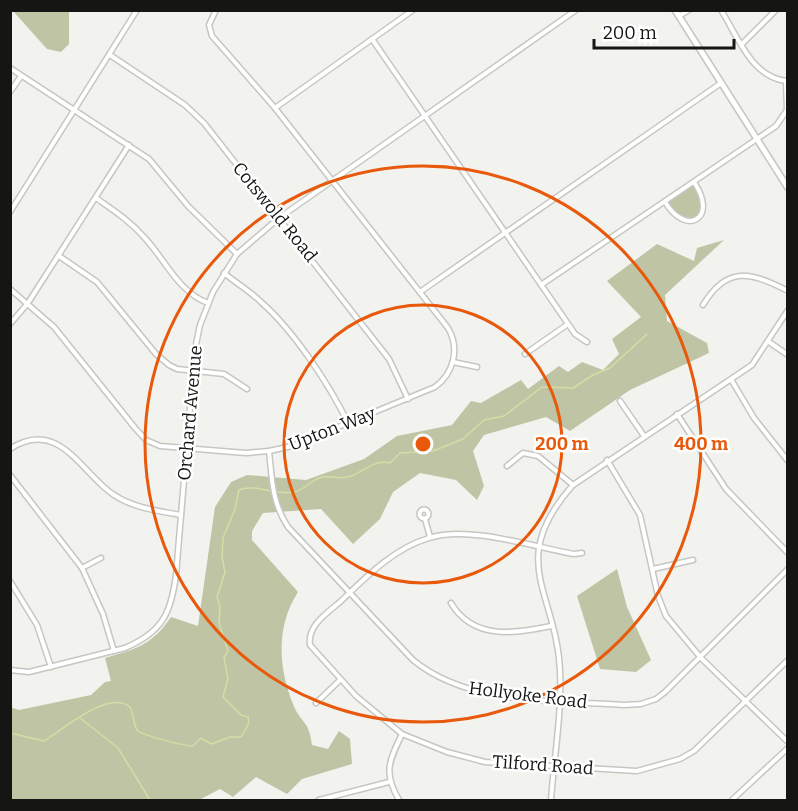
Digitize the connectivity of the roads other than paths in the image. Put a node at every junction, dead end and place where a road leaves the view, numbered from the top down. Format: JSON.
{"nodes":[{"id":1,"x":138,"y":10,"type":"edge"},
{"id":2,"x":216,"y":10,"type":"edge"},
{"id":3,"x":413,"y":10,"type":"edge"},
{"id":4,"x":576,"y":10,"type":"edge"},
{"id":5,"x":675,"y":10,"type":"edge"},
{"id":6,"x":689,"y":10,"type":"edge"},
{"id":7,"x":721,"y":10,"type":"edge"},
{"id":8,"x":776,"y":10,"type":"edge"},
{"id":9,"x":679,"y":16,"type":"junction"},
{"id":10,"x":372,"y":39,"type":"junction"},
{"id":11,"x":742,"y":44,"type":"junction"},
{"id":12,"x":110,"y":55,"type":"junction"},
{"id":13,"x":10,"y":68,"type":"edge"},
{"id":14,"x":21,"y":76,"type":"junction"},
{"id":15,"x":787,"y":81,"type":"edge"},
{"id":16,"x":721,"y":83,"type":"junction"},
{"id":17,"x":10,"y":92,"type":"edge"},
{"id":18,"x":275,"y":108,"type":"junction"},
{"id":19,"x":74,"y":110,"type":"junction"},
{"id":20,"x":424,"y":116,"type":"junction"},
{"id":21,"x":756,"y":140,"type":"junction"},
{"id":22,"x":129,"y":146,"type":"junction"},
{"id":23,"x":332,"y":181,"type":"junction"},
{"id":24,"x":694,"y":182,"type":"junction"},
{"id":25,"x":787,"y":186,"type":"edge"},
{"id":26,"x":96,"y":198,"type":"junction"},
{"id":27,"x":665,"y":202,"type":"junction"},
{"id":28,"x":10,"y":212,"type":"edge"},
{"id":29,"x":279,"y":218,"type":"junction"},
{"id":30,"x":505,"y":233,"type":"junction"},
{"id":31,"x":237,"y":254,"type":"junction"},
{"id":32,"x":59,"y":256,"type":"junction"},
{"id":33,"x":224,"y":273,"type":"junction"},
{"id":34,"x":541,"y":285,"type":"junction"},
{"id":35,"x":10,"y":289,"type":"edge"},
{"id":36,"x":788,"y":291,"type":"edge"},
{"id":37,"x":420,"y":292,"type":"junction"},
{"id":38,"x":28,"y":303,"type":"junction"},
{"id":39,"x":208,"y":303,"type":"junction"},
{"id":40,"x":703,"y":305,"type":"dead end"},
{"id":41,"x":788,"y":310,"type":"edge"},
{"id":42,"x":10,"y":324,"type":"edge"},
{"id":43,"x":568,"y":324,"type":"junction"},
{"id":44,"x":587,"y":342,"type":"dead end"},
{"id":45,"x":769,"y":342,"type":"junction"},
{"id":46,"x":525,"y":354,"type":"dead end"},
{"id":47,"x":788,"y":355,"type":"edge"},
{"id":48,"x":453,"y":362,"type":"junction"},
{"id":49,"x":477,"y":367,"type":"dead end"},
{"id":50,"x":193,"y":369,"type":"junction"},
{"id":51,"x":732,"y":381,"type":"junction"},
{"id":52,"x":247,"y":389,"type":"dead end"},
{"id":53,"x":408,"y":399,"type":"junction"},
{"id":54,"x":620,"y":401,"type":"dead end"},
{"id":55,"x":677,"y":414,"type":"junction"},
{"id":56,"x":348,"y":423,"type":"junction"},
{"id":57,"x":644,"y":436,"type":"junction"},
{"id":58,"x":10,"y":449,"type":"edge"},
{"id":59,"x":186,"y":449,"type":"junction"},
{"id":60,"x":269,"y":451,"type":"junction"},
{"id":61,"x":607,"y":460,"type":"junction"},
{"id":62,"x":788,"y":461,"type":"edge"},
{"id":63,"x":507,"y":466,"type":"dead end"},
{"id":64,"x":10,"y":475,"type":"edge"},
{"id":65,"x":573,"y":485,"type":"junction"},
{"id":66,"x":181,"y":515,"type":"junction"},
{"id":67,"x":425,"y":519,"type":"dead end"},
{"id":68,"x":430,"y":537,"type":"junction"},
{"id":69,"x":538,"y":548,"type":"junction"},
{"id":70,"x":582,"y":553,"type":"dead end"},
{"id":71,"x":788,"y":553,"type":"edge"},
{"id":72,"x":100,"y":558,"type":"dead end"},
{"id":73,"x":693,"y":560,"type":"dead end"},
{"id":74,"x":82,"y":568,"type":"junction"},
{"id":75,"x":653,"y":568,"type":"junction"},
{"id":76,"x":788,"y":569,"type":"edge"},
{"id":77,"x":10,"y":581,"type":"edge"},
{"id":78,"x":348,"y":594,"type":"junction"},
{"id":79,"x":451,"y":603,"type":"dead end"},
{"id":80,"x":551,"y":626,"type":"junction"},
{"id":81,"x":114,"y":651,"type":"junction"},
{"id":82,"x":701,"y":658,"type":"junction"},
{"id":83,"x":788,"y":660,"type":"edge"},
{"id":84,"x":51,"y":667,"type":"junction"},
{"id":85,"x":10,"y":670,"type":"edge"},
{"id":86,"x":340,"y":680,"type":"junction"},
{"id":87,"x":559,"y":701,"type":"junction"},
{"id":88,"x":746,"y":701,"type":"junction"},
{"id":89,"x":316,"y":703,"type":"dead end"},
{"id":90,"x":402,"y":734,"type":"junction"},
{"id":91,"x":788,"y":742,"type":"edge"},
{"id":92,"x":788,"y":748,"type":"edge"},
{"id":93,"x":553,"y":767,"type":"junction"},
{"id":94,"x":389,"y":782,"type":"junction"},
{"id":95,"x":320,"y":801,"type":"edge"},
{"id":96,"x":399,"y":801,"type":"edge"},
{"id":97,"x":551,"y":801,"type":"edge"},
{"id":98,"x":732,"y":801,"type":"edge"}],
"edges":[{"from":1,"to":12,"type":"street"},
{"from":2,"to":18,"type":"street"},
{"from":3,"to":10,"type":"street"},
{"from":4,"to":20,"type":"street","name":"Orchard Avenue"},
{"from":5,"to":9,"type":"main road"},
{"from":6,"to":9,"type":"street"},
{"from":7,"to":11,"type":"street"},
{"from":8,"to":11,"type":"street"},
{"from":9,"to":16,"type":"main road"},
{"from":10,"to":18,"type":"street"},
{"from":10,"to":20,"type":"street"},
{"from":11,"to":15,"type":"street"},
{"from":12,"to":19,"type":"street"},
{"from":12,"to":29,"type":"street","name":"Cotswold Road"},
{"from":13,"to":14,"type":"street"},
{"from":14,"to":17,"type":"street"},
{"from":14,"to":19,"type":"street"},
{"from":15,"to":21,"type":"street"},
{"from":16,"to":21,"type":"main road"},
{"from":16,"to":30,"type":"street"},
{"from":18,"to":23,"type":"street"},
{"from":19,"to":22,"type":"street"},
{"from":19,"to":28,"type":"street"},
{"from":20,"to":23,"type":"street","name":"Orchard Avenue"},
{"from":20,"to":30,"type":"street"},
{"from":21,"to":24,"type":"street"},
{"from":21,"to":25,"type":"main road"},
{"from":22,"to":26,"type":"street"},
{"from":22,"to":31,"type":"street"},
{"from":23,"to":29,"type":"street","name":"Orchard Avenue"},
{"from":23,"to":37,"type":"street"},
{"from":24,"to":27,"type":"street"},
{"from":24,"to":27,"type":"street"},
{"from":26,"to":32,"type":"street"},
{"from":26,"to":39,"type":"street"},
{"from":27,"to":34,"type":"street"},
{"from":29,"to":31,"type":"street","name":"Orchard Avenue"},
{"from":29,"to":53,"type":"street","name":"Cotswold Road"},
{"from":30,"to":34,"type":"street"},
{"from":30,"to":37,"type":"street"},
{"from":31,"to":33,"type":"street","name":"Orchard Avenue"},
{"from":32,"to":38,"type":"street"},
{"from":32,"to":50,"type":"street"},
{"from":33,"to":39,"type":"street","name":"Orchard Avenue"},
{"from":33,"to":56,"type":"street"},
{"from":34,"to":43,"type":"street"},
{"from":35,"to":38,"type":"street","name":"Upton Way"},
{"from":36,"to":40,"type":"street"},
{"from":37,"to":48,"type":"street"},
{"from":38,"to":42,"type":"street"},
{"from":38,"to":59,"type":"street","name":"Upton Way"},
{"from":39,"to":50,"type":"street","name":"Orchard Avenue"},
{"from":41,"to":45,"type":"street"},
{"from":43,"to":44,"type":"street"},
{"from":43,"to":46,"type":"street"},
{"from":45,"to":47,"type":"street"},
{"from":45,"to":51,"type":"street"},
{"from":48,"to":49,"type":"street"},
{"from":48,"to":53,"type":"street","name":"Upton Way"},
{"from":50,"to":52,"type":"street"},
{"from":50,"to":59,"type":"street","name":"Orchard Avenue"},
{"from":51,"to":55,"type":"street"},
{"from":51,"to":62,"type":"street"},
{"from":53,"to":56,"type":"street","name":"Upton Way"},
{"from":54,"to":57,"type":"street"},
{"from":55,"to":57,"type":"street"},
{"from":55,"to":71,"type":"street"},
{"from":56,"to":60,"type":"street","name":"Upton Way"},
{"from":57,"to":61,"type":"street"},
{"from":58,"to":66,"type":"street"},
{"from":59,"to":60,"type":"street","name":"Upton Way"},
{"from":59,"to":66,"type":"street","name":"Orchard Avenue"},
{"from":60,"to":78,"type":"street","name":"Hollyoke Road"},
{"from":61,"to":65,"type":"street"},
{"from":61,"to":75,"type":"street"},
{"from":63,"to":65,"type":"street"},
{"from":64,"to":74,"type":"street"},
{"from":65,"to":69,"type":"street"},
{"from":66,"to":81,"type":"street","name":"Orchard Avenue"},
{"from":67,"to":68,"type":"street"},
{"from":68,"to":69,"type":"street"},
{"from":68,"to":78,"type":"street"},
{"from":69,"to":70,"type":"street"},
{"from":69,"to":80,"type":"street"},
{"from":72,"to":74,"type":"street"},
{"from":73,"to":75,"type":"street"},
{"from":74,"to":81,"type":"street"},
{"from":75,"to":82,"type":"street"},
{"from":76,"to":82,"type":"street","name":"Hollyoke Road"},
{"from":77,"to":84,"type":"street"},
{"from":78,"to":86,"type":"street","name":"Tilford Road"},
{"from":78,"to":87,"type":"street","name":"Hollyoke Road"},
{"from":79,"to":80,"type":"street"},
{"from":80,"to":87,"type":"street"},
{"from":81,"to":84,"type":"street","name":"Orchard Avenue"},
{"from":82,"to":87,"type":"street","name":"Hollyoke Road"},
{"from":82,"to":88,"type":"street"},
{"from":83,"to":88,"type":"street","name":"Tilford Road"},
{"from":84,"to":85,"type":"street","name":"Orchard Avenue"},
{"from":86,"to":89,"type":"street"},
{"from":86,"to":90,"type":"street","name":"Tilford Road"},
{"from":87,"to":93,"type":"street"},
{"from":88,"to":91,"type":"street"},
{"from":88,"to":93,"type":"street","name":"Tilford Road"},
{"from":90,"to":93,"type":"street","name":"Tilford Road"},
{"from":90,"to":94,"type":"street"},
{"from":92,"to":98,"type":"street"},
{"from":93,"to":97,"type":"street"},
{"from":94,"to":95,"type":"street"},
{"from":94,"to":96,"type":"street"}]}
